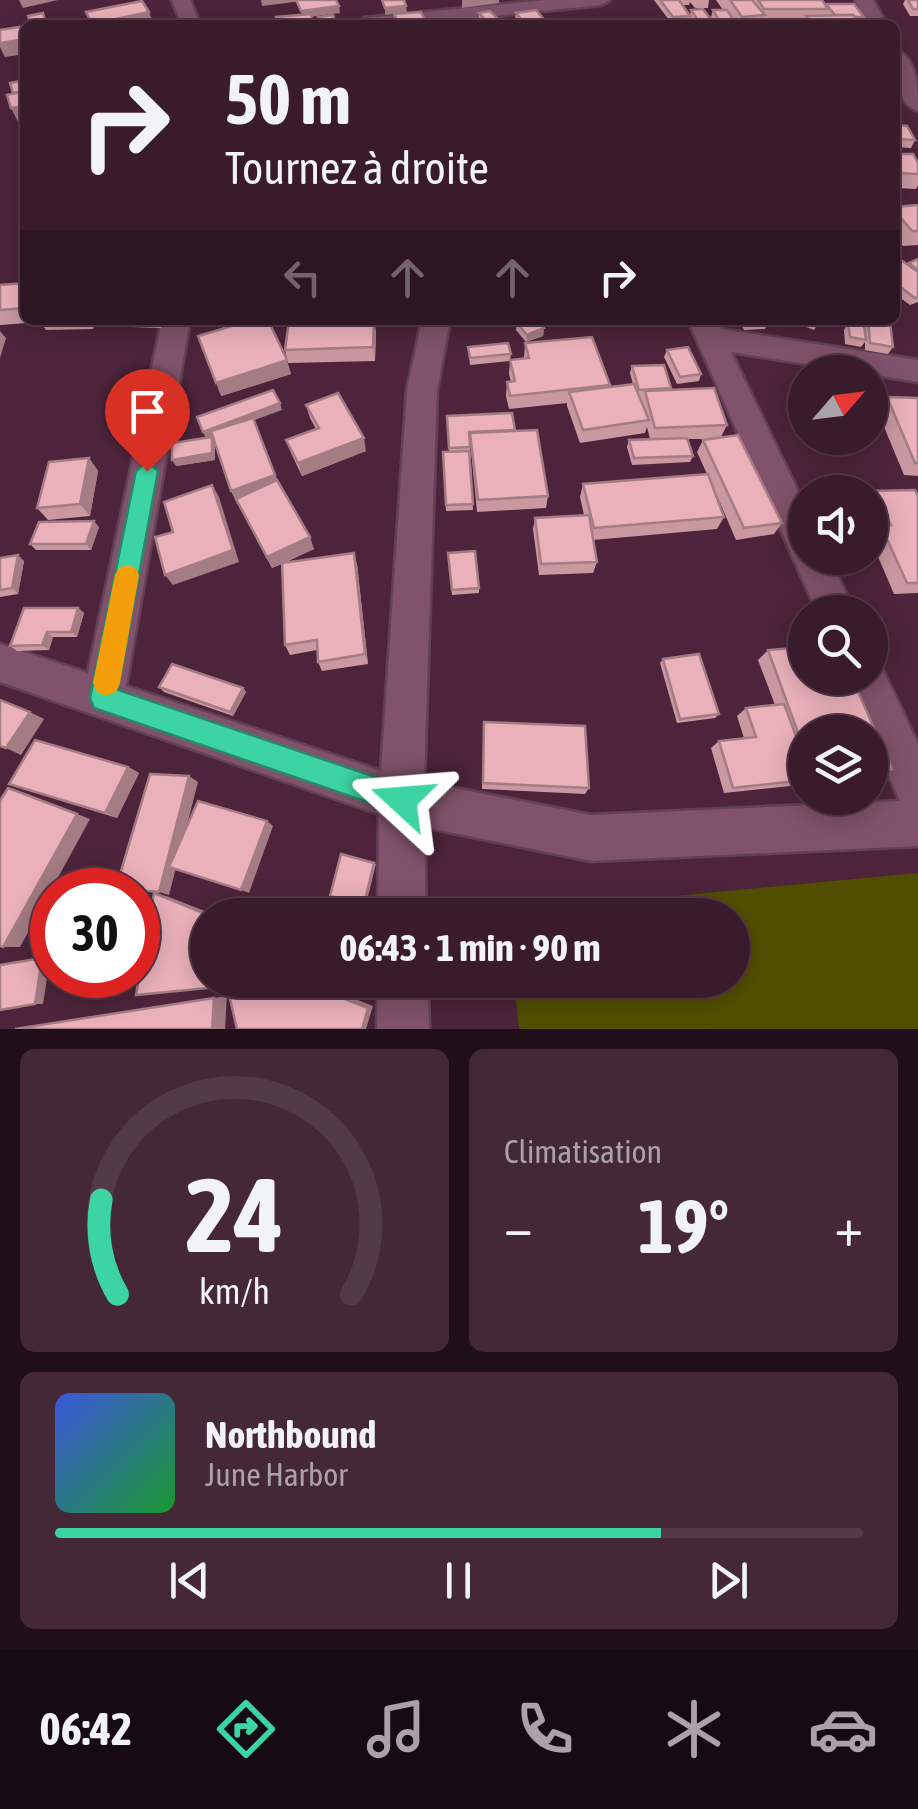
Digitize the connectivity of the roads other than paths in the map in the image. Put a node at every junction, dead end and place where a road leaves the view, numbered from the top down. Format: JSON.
{"nodes":[{"id":1,"x":601,"y":0,"type":"edge"},
{"id":2,"x":549,"y":5,"type":"junction"},
{"id":3,"x":361,"y":20,"type":"edge"},
{"id":4,"x":556,"y":20,"type":"edge"},
{"id":5,"x":913,"y":78,"type":"edge"},
{"id":6,"x":918,"y":105,"type":"edge"},
{"id":7,"x":175,"y":325,"type":"edge"},
{"id":8,"x":435,"y":325,"type":"edge"},
{"id":9,"x":706,"y":329,"type":"edge"},
{"id":10,"x":918,"y":371,"type":"edge"},
{"id":11,"x":788,"y":507,"type":"edge"},
{"id":12,"x":0,"y":663,"type":"edge"},
{"id":13,"x":874,"y":695,"type":"edge"},
{"id":14,"x":104,"y":698,"type":"junction"},
{"id":15,"x":918,"y":792,"type":"edge"},
{"id":16,"x":402,"y":800,"type":"junction"},
{"id":17,"x":918,"y":823,"type":"edge"},
{"id":18,"x":402,"y":898,"type":"edge"},
{"id":19,"x":403,"y":998,"type":"edge"},
{"id":20,"x":403,"y":1029,"type":"edge"}],
"edges":[{"from":1,"to":2,"type":"street"},
{"from":2,"to":3,"type":"street"},
{"from":2,"to":4,"type":"street"},
{"from":5,"to":6,"type":"street"},
{"from":7,"to":14,"type":"street"},
{"from":8,"to":16,"type":"street"},
{"from":9,"to":10,"type":"street"},
{"from":9,"to":11,"type":"street"},
{"from":12,"to":14,"type":"street"},
{"from":13,"to":15,"type":"street"},
{"from":14,"to":16,"type":"street"},
{"from":16,"to":17,"type":"street"},
{"from":16,"to":18,"type":"street"},
{"from":19,"to":20,"type":"street"}]}
